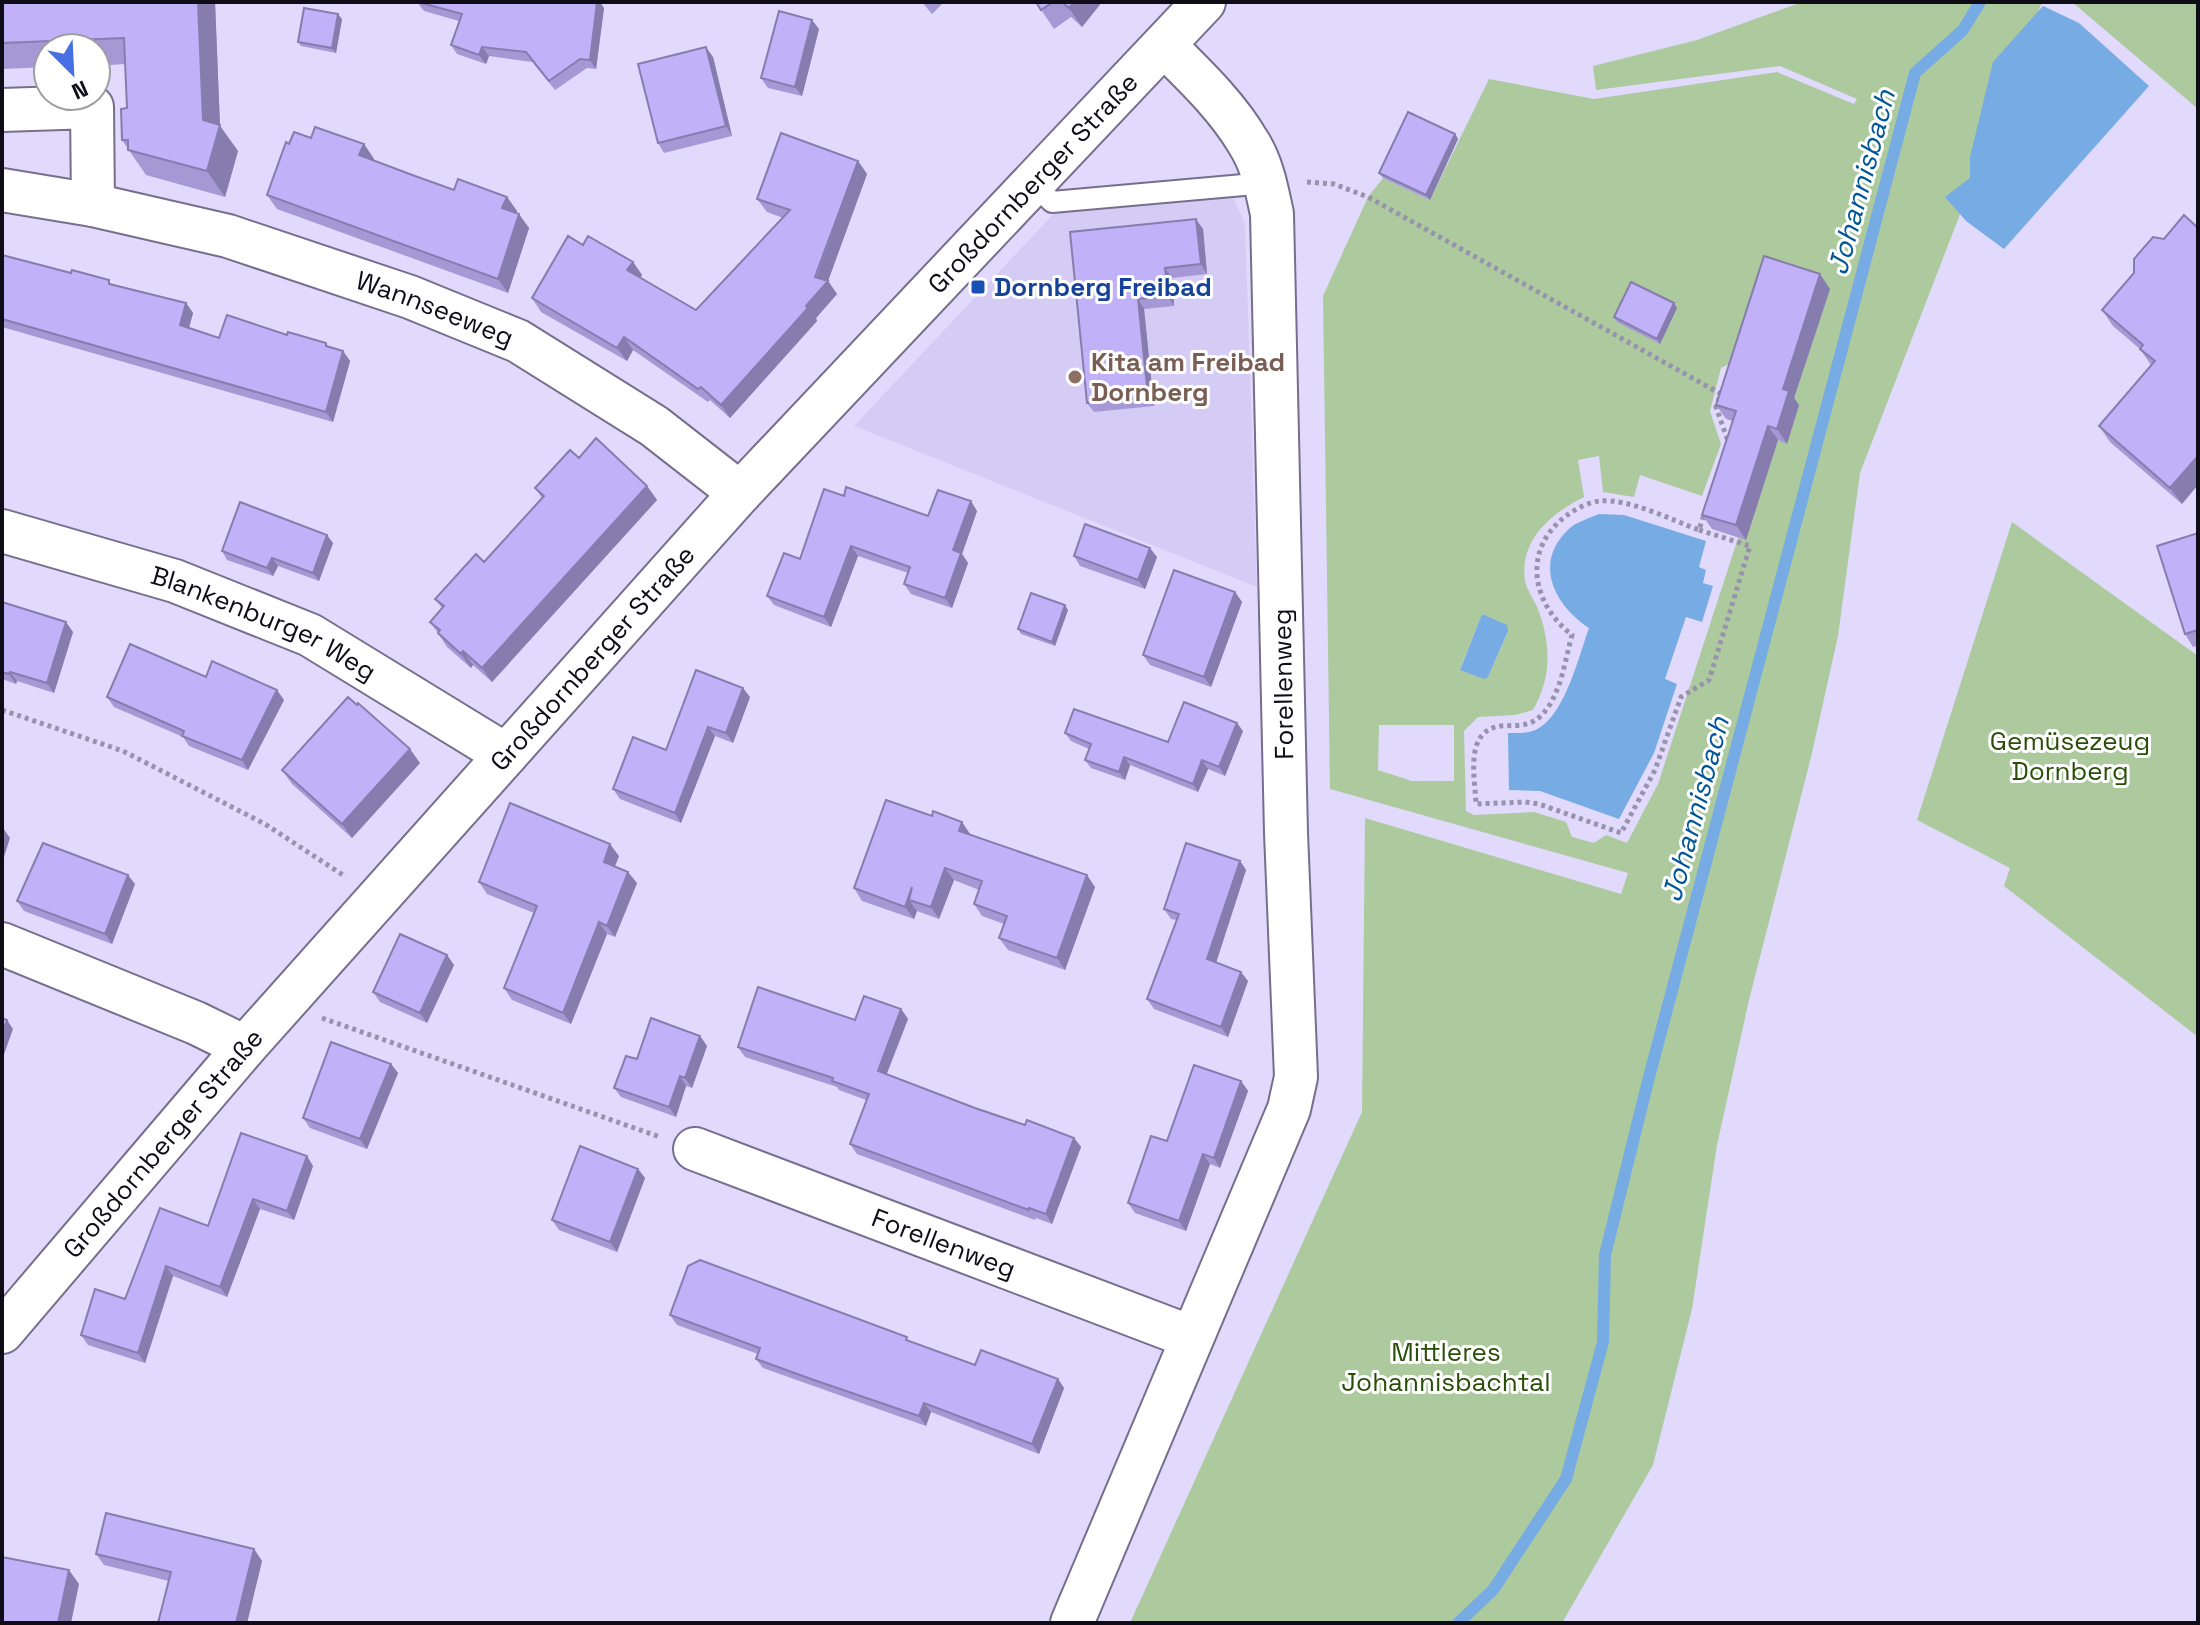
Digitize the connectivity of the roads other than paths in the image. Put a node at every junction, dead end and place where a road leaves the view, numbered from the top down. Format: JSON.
{"nodes":[{"id":1,"x":1204,"y":2,"type":"edge"},
{"id":2,"x":1165,"y":46,"type":"junction"},
{"id":3,"x":2,"y":110,"type":"edge"},
{"id":4,"x":1266,"y":183,"type":"junction"},
{"id":5,"x":1034,"y":184,"type":"junction"},
{"id":6,"x":2,"y":190,"type":"edge"},
{"id":7,"x":93,"y":205,"type":"junction"},
{"id":8,"x":740,"y":493,"type":"junction"},
{"id":9,"x":2,"y":531,"type":"edge"},
{"id":10,"x":506,"y":755,"type":"junction"},
{"id":11,"x":2,"y":944,"type":"edge"},
{"id":12,"x":245,"y":1047,"type":"junction"},
{"id":13,"x":695,"y":1149,"type":"road end"},
{"id":14,"x":2,"y":1332,"type":"edge"},
{"id":15,"x":1191,"y":1337,"type":"junction"},
{"id":16,"x":1072,"y":1623,"type":"edge"}],
"edges":[{"from":1,"to":2,"type":"street","name":"Großdornberger Straße"},
{"from":2,"to":4,"type":"street","name":"Forellenweg"},
{"from":2,"to":5,"type":"street","name":"Großdornberger Straße"},
{"from":3,"to":7,"type":"street"},
{"from":4,"to":5,"type":"lane"},
{"from":4,"to":15,"type":"street","name":"Forellenweg"},
{"from":5,"to":8,"type":"street","name":"Großdornberger Straße"},
{"from":6,"to":7,"type":"street","name":"Wannseeweg"},
{"from":7,"to":8,"type":"street","name":"Wannseeweg"},
{"from":8,"to":10,"type":"street","name":"Großdornberger Straße"},
{"from":9,"to":10,"type":"street","name":"Blankenburger Weg"},
{"from":10,"to":12,"type":"street","name":"Großdornberger Straße"},
{"from":11,"to":12,"type":"street"},
{"from":12,"to":14,"type":"street","name":"Großdornberger Straße"},
{"from":13,"to":15,"type":"street","name":"Forellenweg"},
{"from":15,"to":16,"type":"street","name":"Forellenweg"}]}
